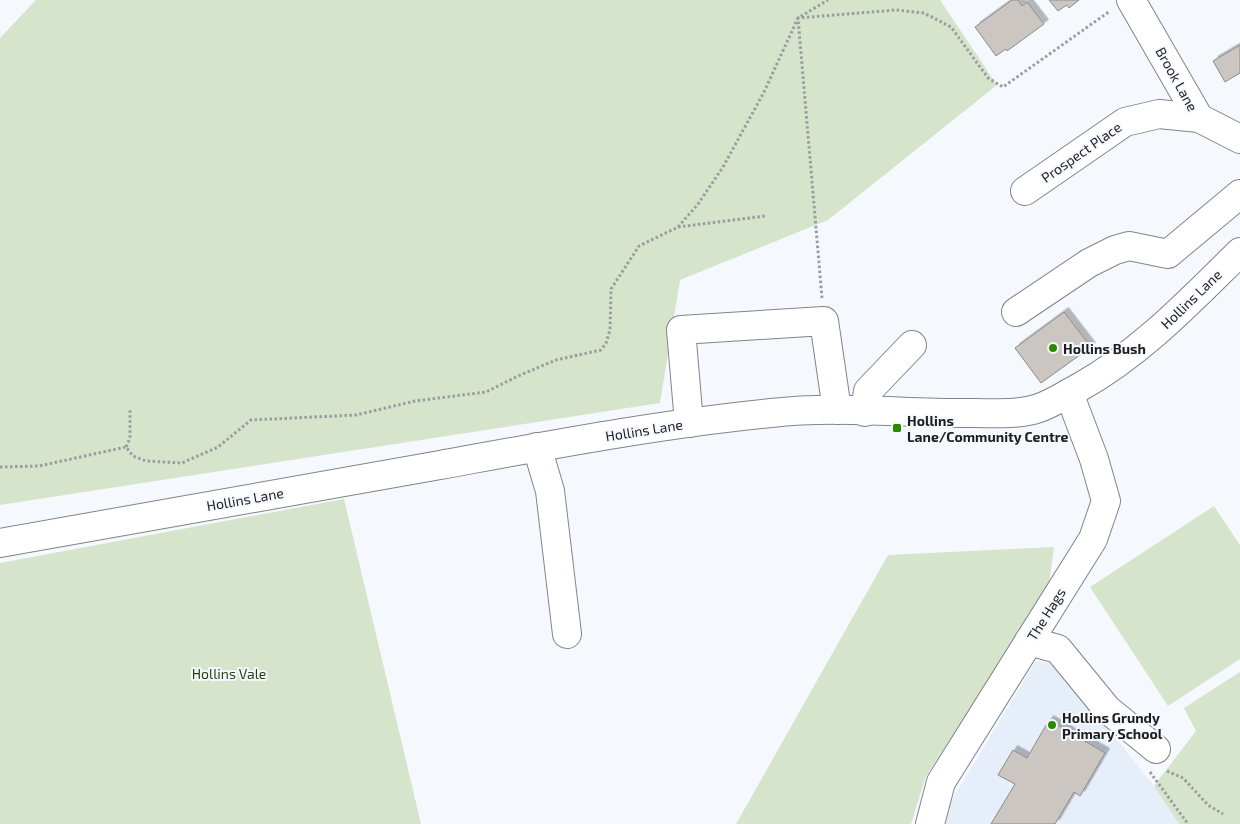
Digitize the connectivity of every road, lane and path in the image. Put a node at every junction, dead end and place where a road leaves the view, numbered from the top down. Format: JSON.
{"nodes":[{"id":1,"x":828,"y":0,"type":"edge"},
{"id":2,"x":1124,"y":3,"type":"edge"},
{"id":3,"x":798,"y":18,"type":"junction"},
{"id":4,"x":1199,"y":118,"type":"junction"},
{"id":5,"x":1237,"y":129,"type":"edge"},
{"id":6,"x":1025,"y":192,"type":"dead end"},
{"id":7,"x":1240,"y":194,"type":"edge"},
{"id":8,"x":765,"y":216,"type":"dead end"},
{"id":9,"x":678,"y":227,"type":"junction"},
{"id":10,"x":1240,"y":252,"type":"edge"},
{"id":11,"x":1016,"y":312,"type":"dead end"},
{"id":12,"x":824,"y":321,"type":"junction"},
{"id":13,"x":912,"y":345,"type":"dead end"},
{"id":14,"x":1069,"y":393,"type":"junction"},
{"id":15,"x":130,"y":409,"type":"dead end"},
{"id":16,"x":837,"y":410,"type":"junction"},
{"id":17,"x":865,"y":412,"type":"junction"},
{"id":18,"x":689,"y":423,"type":"junction"},
{"id":19,"x":126,"y":447,"type":"junction"},
{"id":20,"x":537,"y":448,"type":"junction"},
{"id":21,"x":0,"y":467,"type":"edge"},
{"id":22,"x":0,"y":543,"type":"edge"},
{"id":23,"x":567,"y":634,"type":"dead end"},
{"id":24,"x":1029,"y":641,"type":"junction"},
{"id":25,"x":1156,"y":762,"type":"junction"},
{"id":26,"x":1223,"y":814,"type":"dead end"},
{"id":27,"x":930,"y":824,"type":"edge"},
{"id":28,"x":1188,"y":824,"type":"edge"}],
"edges":[{"from":1,"to":3,"type":"path"},
{"from":2,"to":3,"type":"path"},
{"from":2,"to":4,"type":"street","name":"Brook Lane"},
{"from":3,"to":9,"type":"path"},
{"from":3,"to":12,"type":"path"},
{"from":4,"to":5,"type":"street","name":"Brook Lane"},
{"from":4,"to":6,"type":"street","name":"Prospect Place"},
{"from":7,"to":11,"type":"street"},
{"from":8,"to":9,"type":"path"},
{"from":9,"to":19,"type":"path"},
{"from":10,"to":14,"type":"street","name":"Hollins Lane"},
{"from":12,"to":16,"type":"street"},
{"from":12,"to":18,"type":"street"},
{"from":13,"to":17,"type":"street"},
{"from":14,"to":17,"type":"street","name":"Hollins Lane"},
{"from":14,"to":24,"type":"street","name":"The Hags"},
{"from":15,"to":19,"type":"path"},
{"from":16,"to":17,"type":"street","name":"Hollins Lane"},
{"from":16,"to":18,"type":"street","name":"Hollins Lane"},
{"from":18,"to":20,"type":"street","name":"Hollins Lane"},
{"from":19,"to":21,"type":"path"},
{"from":20,"to":22,"type":"street","name":"Hollins Lane"},
{"from":20,"to":23,"type":"street"},
{"from":24,"to":25,"type":"street"},
{"from":24,"to":27,"type":"street","name":"The Hags"},
{"from":25,"to":26,"type":"path"},
{"from":25,"to":28,"type":"path"}]}
